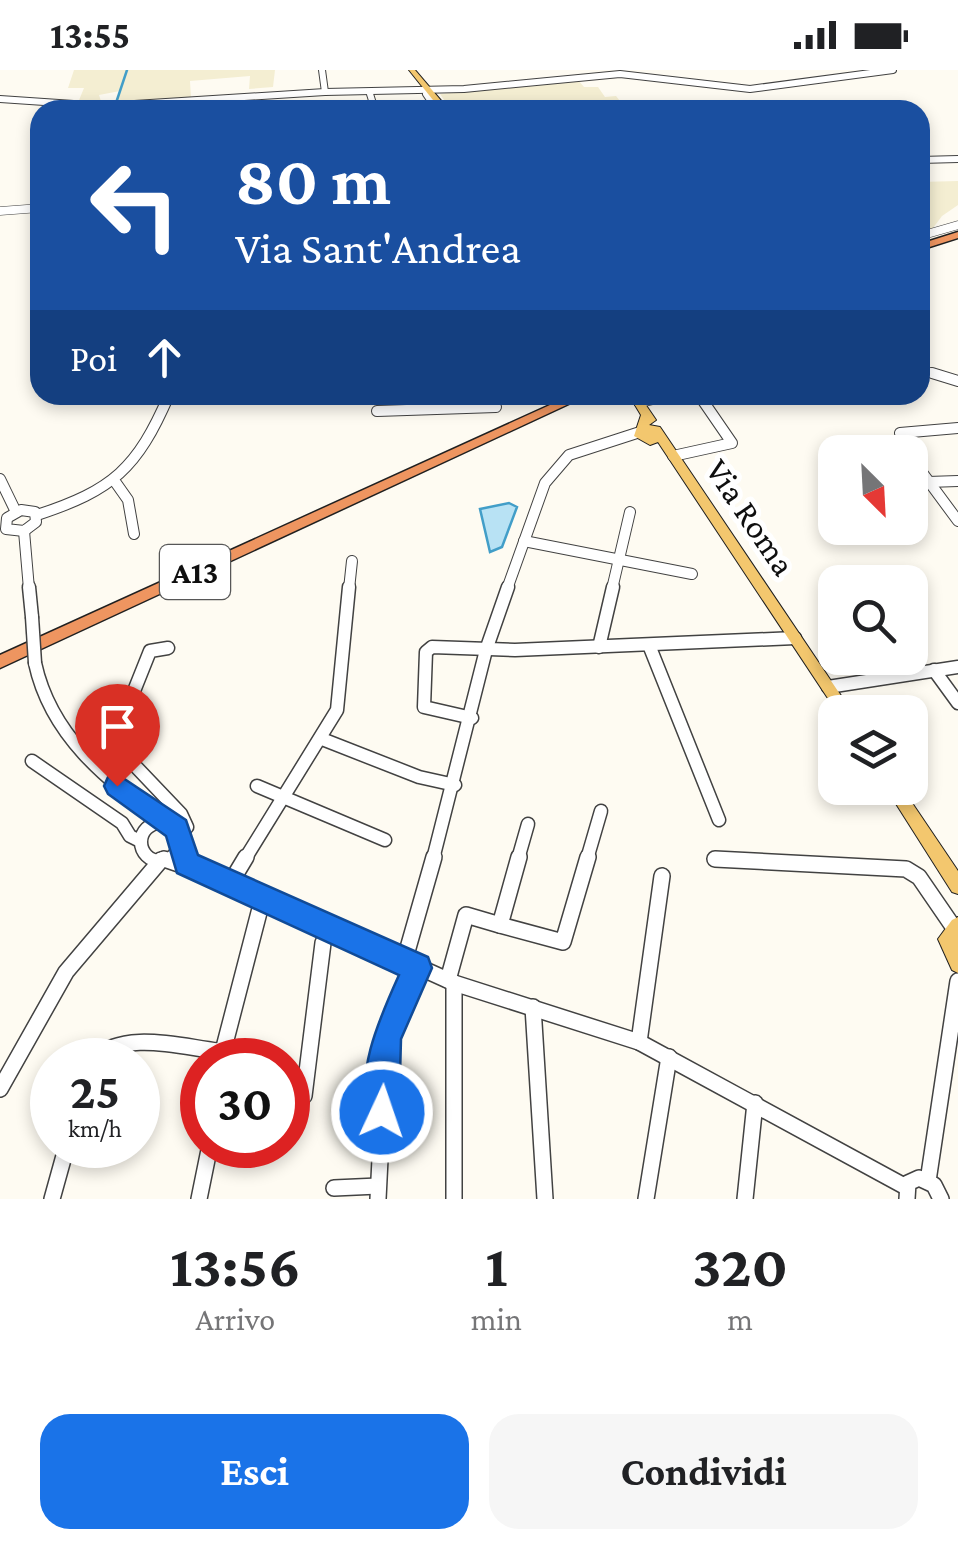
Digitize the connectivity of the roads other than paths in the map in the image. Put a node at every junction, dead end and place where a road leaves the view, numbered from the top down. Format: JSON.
{"nodes":[{"id":1,"x":322,"y":70,"type":"edge"},
{"id":2,"x":412,"y":70,"type":"edge"},
{"id":3,"x":684,"y":70,"type":"edge"},
{"id":4,"x":812,"y":70,"type":"edge"},
{"id":5,"x":894,"y":70,"type":"edge"},
{"id":6,"x":822,"y":78,"type":"junction"},
{"id":7,"x":686,"y":83,"type":"junction"},
{"id":8,"x":324,"y":90,"type":"junction"},
{"id":9,"x":430,"y":91,"type":"junction"},
{"id":10,"x":370,"y":94,"type":"junction"},
{"id":11,"x":235,"y":97,"type":"junction"},
{"id":12,"x":224,"y":98,"type":"joint"},
{"id":13,"x":213,"y":99,"type":"joint"},
{"id":14,"x":0,"y":100,"type":"edge"},
{"id":15,"x":202,"y":100,"type":"edge"},
{"id":16,"x":232,"y":100,"type":"edge"},
{"id":17,"x":372,"y":100,"type":"edge"},
{"id":18,"x":430,"y":100,"type":"edge"},
{"id":19,"x":437,"y":100,"type":"edge"},
{"id":20,"x":30,"y":102,"type":"edge"},
{"id":21,"x":958,"y":159,"type":"edge"},
{"id":22,"x":930,"y":160,"type":"edge"},
{"id":23,"x":30,"y":209,"type":"edge"},
{"id":24,"x":0,"y":211,"type":"edge"},
{"id":25,"x":958,"y":225,"type":"edge"},
{"id":26,"x":930,"y":233,"type":"edge"},
{"id":27,"x":958,"y":238,"type":"edge"},
{"id":28,"x":930,"y":247,"type":"edge"},
{"id":29,"x":930,"y":372,"type":"edge"},
{"id":30,"x":958,"y":380,"type":"edge"},
{"id":31,"x":164,"y":405,"type":"edge"},
{"id":32,"x":457,"y":405,"type":"edge"},
{"id":33,"x":543,"y":405,"type":"edge"},
{"id":34,"x":560,"y":405,"type":"edge"},
{"id":35,"x":641,"y":405,"type":"edge"},
{"id":36,"x":706,"y":405,"type":"edge"},
{"id":37,"x":496,"y":407,"type":"dead end"},
{"id":38,"x":458,"y":409,"type":"junction"},
{"id":39,"x":377,"y":412,"type":"dead end"},
{"id":40,"x":958,"y":428,"type":"edge"},
{"id":41,"x":649,"y":434,"type":"junction"},
{"id":42,"x":900,"y":435,"type":"edge"},
{"id":43,"x":671,"y":454,"type":"junction"},
{"id":44,"x":0,"y":478,"type":"edge"},
{"id":45,"x":958,"y":480,"type":"edge"},
{"id":46,"x":928,"y":482,"type":"joint"},
{"id":47,"x":116,"y":483,"type":"junction"},
{"id":48,"x":16,"y":512,"type":"junction"},
{"id":49,"x":630,"y":512,"type":"dead end"},
{"id":50,"x":37,"y":515,"type":"junction"},
{"id":51,"x":958,"y":521,"type":"edge"},
{"id":52,"x":2,"y":526,"type":"edge"},
{"id":53,"x":24,"y":531,"type":"junction"},
{"id":54,"x":134,"y":534,"type":"dead end"},
{"id":55,"x":524,"y":541,"type":"junction"},
{"id":56,"x":618,"y":561,"type":"junction"},
{"id":57,"x":352,"y":562,"type":"dead end"},
{"id":58,"x":692,"y":574,"type":"dead end"},
{"id":59,"x":602,"y":633,"type":"junction"},
{"id":60,"x":795,"y":638,"type":"junction"},
{"id":61,"x":649,"y":645,"type":"junction"},
{"id":62,"x":599,"y":646,"type":"junction"},
{"id":63,"x":616,"y":646,"type":"junction"},
{"id":64,"x":168,"y":648,"type":"dead end"},
{"id":65,"x":486,"y":650,"type":"junction"},
{"id":66,"x":0,"y":652,"type":"edge"},
{"id":67,"x":0,"y":662,"type":"edge"},
{"id":68,"x":958,"y":667,"type":"edge"},
{"id":69,"x":934,"y":670,"type":"junction"},
{"id":70,"x":828,"y":687,"type":"junction"},
{"id":71,"x":833,"y":695,"type":"edge"},
{"id":72,"x":958,"y":703,"type":"edge"},
{"id":73,"x":472,"y":718,"type":"junction"},
{"id":74,"x":322,"y":739,"type":"junction"},
{"id":75,"x":32,"y":761,"type":"dead end"},
{"id":76,"x":455,"y":785,"type":"junction"},
{"id":77,"x":257,"y":786,"type":"dead end"},
{"id":78,"x":286,"y":798,"type":"junction"},
{"id":79,"x":905,"y":805,"type":"edge"},
{"id":80,"x":143,"y":807,"type":"junction"},
{"id":81,"x":601,"y":810,"type":"dead end"},
{"id":82,"x":719,"y":820,"type":"dead end"},
{"id":83,"x":165,"y":823,"type":"junction"},
{"id":84,"x":528,"y":824,"type":"dead end"},
{"id":85,"x":386,"y":840,"type":"dead end"},
{"id":86,"x":180,"y":841,"type":"junction"},
{"id":87,"x":142,"y":842,"type":"junction"},
{"id":88,"x":715,"y":858,"type":"dead end"},
{"id":89,"x":162,"y":859,"type":"junction"},
{"id":90,"x":187,"y":864,"type":"junction"},
{"id":91,"x":662,"y":876,"type":"dead end"},
{"id":92,"x":232,"y":882,"type":"junction"},
{"id":93,"x":958,"y":886,"type":"edge"},
{"id":94,"x":127,"y":895,"type":"junction"},
{"id":95,"x":263,"y":897,"type":"junction"},
{"id":96,"x":500,"y":924,"type":"junction"},
{"id":97,"x":956,"y":927,"type":"edge"},
{"id":98,"x":330,"y":928,"type":"junction"},
{"id":99,"x":958,"y":964,"type":"edge"},
{"id":100,"x":411,"y":965,"type":"junction"},
{"id":101,"x":958,"y":981,"type":"edge"},
{"id":102,"x":451,"y":982,"type":"junction"},
{"id":103,"x":533,"y":1006,"type":"junction"},
{"id":104,"x":228,"y":1038,"type":"edge"},
{"id":105,"x":639,"y":1042,"type":"junction"},
{"id":106,"x":310,"y":1047,"type":"edge"},
{"id":107,"x":668,"y":1058,"type":"junction"},
{"id":108,"x":0,"y":1089,"type":"edge"},
{"id":109,"x":756,"y":1103,"type":"junction"},
{"id":110,"x":61,"y":1168,"type":"edge"},
{"id":111,"x":206,"y":1168,"type":"edge"},
{"id":112,"x":928,"y":1180,"type":"junction"},
{"id":113,"x":334,"y":1188,"type":"dead end"},
{"id":114,"x":378,"y":1193,"type":"edge"},
{"id":115,"x":906,"y":1193,"type":"edge"},
{"id":116,"x":52,"y":1199,"type":"edge"},
{"id":117,"x":200,"y":1199,"type":"edge"},
{"id":118,"x":454,"y":1199,"type":"edge"},
{"id":119,"x":545,"y":1199,"type":"edge"},
{"id":120,"x":646,"y":1199,"type":"edge"},
{"id":121,"x":745,"y":1199,"type":"edge"},
{"id":122,"x":941,"y":1199,"type":"edge"}],
"edges":[{"from":1,"to":8,"type":"street"},
{"from":2,"to":9,"type":"main road"},
{"from":3,"to":7,"type":"street"},
{"from":4,"to":6,"type":"street"},
{"from":5,"to":6,"type":"street"},
{"from":6,"to":7,"type":"street"},
{"from":7,"to":9,"type":"street"},
{"from":8,"to":10,"type":"street"},
{"from":8,"to":11,"type":"street"},
{"from":9,"to":10,"type":"street"},
{"from":9,"to":18,"type":"street"},
{"from":9,"to":19,"type":"main road"},
{"from":10,"to":17,"type":"street"},
{"from":11,"to":12,"type":"street"},
{"from":11,"to":16,"type":"street"},
{"from":12,"to":13,"type":"street"},
{"from":13,"to":15,"type":"street"},
{"from":14,"to":20,"type":"street"},
{"from":21,"to":22,"type":"street"},
{"from":23,"to":24,"type":"street"},
{"from":25,"to":26,"type":"street"},
{"from":27,"to":28,"type":"highway"},
{"from":29,"to":30,"type":"street"},
{"from":31,"to":47,"type":"street"},
{"from":32,"to":38,"type":"street"},
{"from":33,"to":66,"type":"highway","number":"A13"},
{"from":34,"to":67,"type":"highway","number":"A13"},
{"from":35,"to":41,"type":"main road"},
{"from":36,"to":43,"type":"street","name":"Via Roma"},
{"from":37,"to":38,"type":"street"},
{"from":38,"to":39,"type":"street"},
{"from":40,"to":42,"type":"street"},
{"from":41,"to":43,"type":"main road","name":"Via Roma"},
{"from":41,"to":55,"type":"street"},
{"from":43,"to":60,"type":"main road","name":"Via Roma"},
{"from":44,"to":48,"type":"street"},
{"from":45,"to":46,"type":"street"},
{"from":46,"to":51,"type":"street"},
{"from":47,"to":50,"type":"street"},
{"from":47,"to":54,"type":"street"},
{"from":48,"to":50,"type":"street"},
{"from":48,"to":52,"type":"street"},
{"from":49,"to":56,"type":"street"},
{"from":50,"to":53,"type":"street"},
{"from":52,"to":53,"type":"street"},
{"from":53,"to":80,"type":"street","bridge":true},
{"from":55,"to":56,"type":"street"},
{"from":55,"to":65,"type":"street"},
{"from":56,"to":58,"type":"street"},
{"from":56,"to":59,"type":"street"},
{"from":57,"to":74,"type":"street"},
{"from":59,"to":62,"type":"street"},
{"from":59,"to":63,"type":"street"},
{"from":60,"to":61,"type":"street"},
{"from":60,"to":70,"type":"main road","name":"Via Roma"},
{"from":61,"to":63,"type":"street"},
{"from":61,"to":82,"type":"street"},
{"from":62,"to":63,"type":"street"},
{"from":62,"to":65,"type":"street"},
{"from":64,"to":86,"type":"street"},
{"from":65,"to":73,"type":"street"},
{"from":65,"to":73,"type":"street"},
{"from":68,"to":69,"type":"street"},
{"from":69,"to":70,"type":"street"},
{"from":69,"to":72,"type":"street"},
{"from":70,"to":71,"type":"main road","name":"Via Roma"},
{"from":73,"to":76,"type":"street"},
{"from":74,"to":76,"type":"street"},
{"from":74,"to":78,"type":"street"},
{"from":75,"to":87,"type":"street"},
{"from":76,"to":100,"type":"street"},
{"from":77,"to":78,"type":"street"},
{"from":78,"to":85,"type":"street"},
{"from":78,"to":92,"type":"street"},
{"from":79,"to":93,"type":"main road"},
{"from":80,"to":83,"type":"street"},
{"from":80,"to":87,"type":"street"},
{"from":81,"to":96,"type":"street"},
{"from":83,"to":86,"type":"street"},
{"from":83,"to":87,"type":"street"},
{"from":84,"to":96,"type":"street"},
{"from":86,"to":89,"type":"street"},
{"from":86,"to":90,"type":"street"},
{"from":87,"to":89,"type":"street"},
{"from":87,"to":94,"type":"street"},
{"from":88,"to":97,"type":"street"},
{"from":89,"to":90,"type":"street"},
{"from":89,"to":94,"type":"street"},
{"from":90,"to":92,"type":"street"},
{"from":91,"to":105,"type":"street"},
{"from":92,"to":95,"type":"street"},
{"from":94,"to":108,"type":"street"},
{"from":95,"to":98,"type":"street"},
{"from":95,"to":104,"type":"street"},
{"from":96,"to":102,"type":"street"},
{"from":97,"to":99,"type":"main road"},
{"from":98,"to":100,"type":"street"},
{"from":98,"to":106,"type":"street"},
{"from":100,"to":102,"type":"street"},
{"from":100,"to":114,"type":"street"},
{"from":101,"to":112,"type":"street"},
{"from":102,"to":103,"type":"street"},
{"from":102,"to":118,"type":"street"},
{"from":103,"to":105,"type":"street"},
{"from":103,"to":119,"type":"street"},
{"from":105,"to":107,"type":"street"},
{"from":107,"to":109,"type":"street"},
{"from":107,"to":120,"type":"street"},
{"from":109,"to":115,"type":"street"},
{"from":109,"to":121,"type":"street"},
{"from":110,"to":116,"type":"street"},
{"from":111,"to":117,"type":"street"},
{"from":112,"to":115,"type":"street"},
{"from":112,"to":122,"type":"street"},
{"from":113,"to":114,"type":"street"}]}
